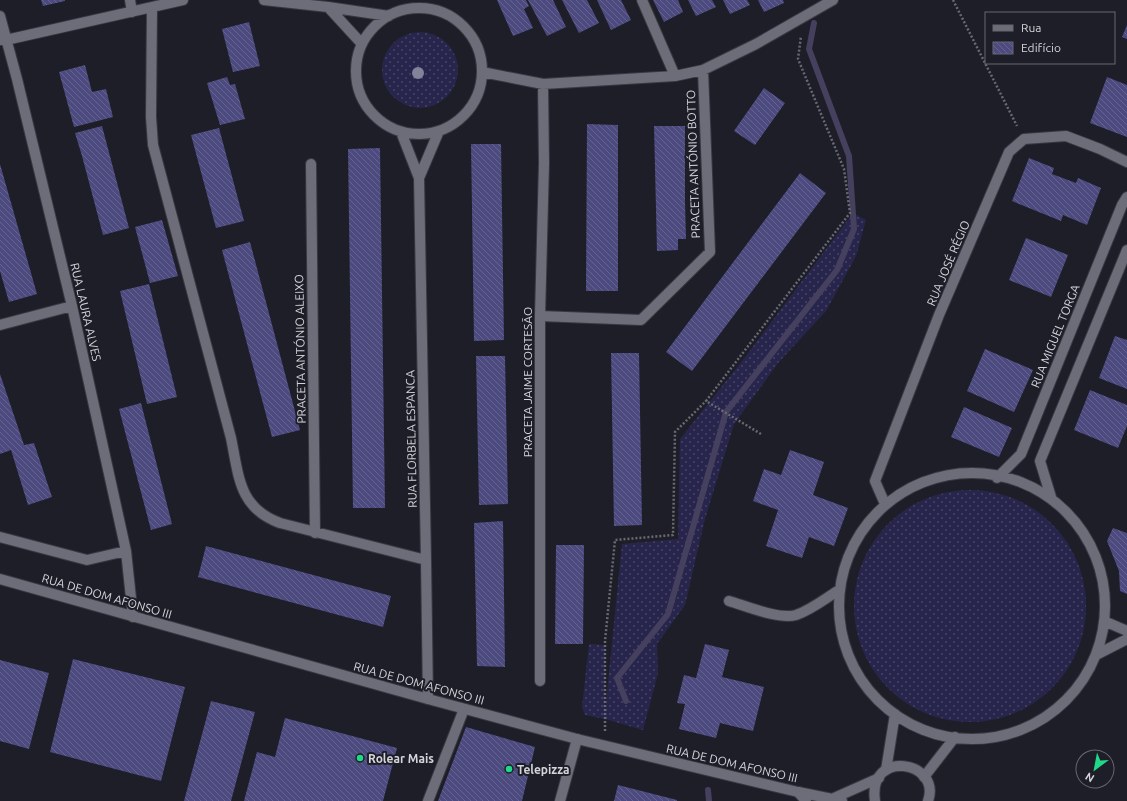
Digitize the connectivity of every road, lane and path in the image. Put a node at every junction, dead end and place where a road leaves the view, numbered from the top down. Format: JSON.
{"nodes":[{"id":1,"x":130,"y":0,"type":"edge"},
{"id":2,"x":183,"y":0,"type":"edge"},
{"id":3,"x":264,"y":0,"type":"edge"},
{"id":4,"x":642,"y":0,"type":"edge"},
{"id":5,"x":832,"y":0,"type":"edge"},
{"id":6,"x":953,"y":0,"type":"edge"},
{"id":7,"x":413,"y":5,"type":"edge"},
{"id":8,"x":152,"y":7,"type":"junction"},
{"id":9,"x":328,"y":7,"type":"junction"},
{"id":10,"x":132,"y":12,"type":"junction"},
{"id":11,"x":0,"y":16,"type":"edge"},
{"id":12,"x":389,"y":16,"type":"junction"},
{"id":13,"x":3,"y":40,"type":"edge"},
{"id":14,"x":362,"y":44,"type":"junction"},
{"id":15,"x":798,"y":59,"type":"dead end"},
{"id":16,"x":985,"y":63,"type":"edge"},
{"id":17,"x":986,"y":64,"type":"edge"},
{"id":18,"x":703,"y":70,"type":"junction"},
{"id":19,"x":482,"y":72,"type":"junction"},
{"id":20,"x":675,"y":76,"type":"junction"},
{"id":21,"x":543,"y":84,"type":"junction"},
{"id":22,"x":439,"y":131,"type":"junction"},
{"id":23,"x":401,"y":132,"type":"junction"},
{"id":24,"x":1024,"y":139,"type":"junction"},
{"id":25,"x":1127,"y":162,"type":"edge"},
{"id":26,"x":311,"y":164,"type":"dead end"},
{"id":27,"x":419,"y":178,"type":"junction"},
{"id":28,"x":1127,"y":197,"type":"edge"},
{"id":29,"x":1127,"y":250,"type":"edge"},
{"id":30,"x":72,"y":306,"type":"junction"},
{"id":31,"x":540,"y":316,"type":"junction"},
{"id":32,"x":0,"y":325,"type":"edge"},
{"id":33,"x":706,"y":401,"type":"junction"},
{"id":34,"x":761,"y":434,"type":"dead end"},
{"id":35,"x":997,"y":478,"type":"junction"},
{"id":36,"x":1051,"y":497,"type":"junction"},
{"id":37,"x":885,"y":504,"type":"junction"},
{"id":38,"x":315,"y":532,"type":"junction"},
{"id":39,"x":0,"y":537,"type":"edge"},
{"id":40,"x":126,"y":551,"type":"junction"},
{"id":41,"x":426,"y":560,"type":"junction"},
{"id":42,"x":0,"y":580,"type":"edge"},
{"id":43,"x":839,"y":590,"type":"junction"},
{"id":44,"x":729,"y":601,"type":"dead end"},
{"id":45,"x":133,"y":617,"type":"junction"},
{"id":46,"x":1104,"y":621,"type":"junction"},
{"id":47,"x":1127,"y":631,"type":"edge"},
{"id":48,"x":1127,"y":639,"type":"edge"},
{"id":49,"x":1096,"y":655,"type":"junction"},
{"id":50,"x":540,"y":680,"type":"dead end"},
{"id":51,"x":428,"y":699,"type":"junction"},
{"id":52,"x":464,"y":709,"type":"junction"},
{"id":53,"x":895,"y":714,"type":"junction"},
{"id":54,"x":605,"y":732,"type":"dead end"},
{"id":55,"x":955,"y":738,"type":"junction"},
{"id":56,"x":576,"y":739,"type":"junction"},
{"id":57,"x":886,"y":770,"type":"junction"},
{"id":58,"x":924,"y":777,"type":"junction"},
{"id":59,"x":879,"y":778,"type":"junction"},
{"id":60,"x":798,"y":792,"type":"junction"},
{"id":61,"x":838,"y":800,"type":"edge"},
{"id":62,"x":929,"y":800,"type":"edge"},
{"id":63,"x":428,"y":801,"type":"edge"},
{"id":64,"x":560,"y":801,"type":"edge"},
{"id":65,"x":806,"y":801,"type":"edge"},
{"id":66,"x":876,"y":801,"type":"edge"}],
"edges":[{"from":1,"to":10,"type":"street"},
{"from":2,"to":8,"type":"street"},
{"from":3,"to":9,"type":"street"},
{"from":4,"to":20,"type":"street"},
{"from":5,"to":18,"type":"street"},
{"from":6,"to":16,"type":"path"},
{"from":7,"to":12,"type":"street"},
{"from":7,"to":19,"type":"street"},
{"from":8,"to":10,"type":"street"},
{"from":8,"to":38,"type":"street"},
{"from":9,"to":12,"type":"street"},
{"from":9,"to":14,"type":"street"},
{"from":10,"to":13,"type":"street"},
{"from":11,"to":13,"type":"street","name":"RUA LAURA ALVES"},
{"from":12,"to":14,"type":"street"},
{"from":13,"to":30,"type":"street","name":"RUA LAURA ALVES"},
{"from":14,"to":23,"type":"street"},
{"from":15,"to":33,"type":"path"},
{"from":17,"to":24,"type":"path"},
{"from":18,"to":20,"type":"street"},
{"from":18,"to":31,"type":"street","name":"PRACETA ANTÓNIO BOTTO"},
{"from":19,"to":21,"type":"street"},
{"from":19,"to":22,"type":"street"},
{"from":20,"to":21,"type":"street"},
{"from":21,"to":31,"type":"street","name":"PRACETA JAIME CORTESÃO"},
{"from":22,"to":23,"type":"street"},
{"from":22,"to":27,"type":"street"},
{"from":23,"to":27,"type":"street"},
{"from":24,"to":25,"type":"street"},
{"from":24,"to":37,"type":"street","name":"RUA JOSÉ RÉGIO"},
{"from":26,"to":38,"type":"street","name":"PRACETA ANTÓNIO ALEIXO"},
{"from":27,"to":41,"type":"street","name":"RUA FLORBELA ESPANCA"},
{"from":28,"to":35,"type":"street","name":"RUA MIGUEL TORGA"},
{"from":29,"to":36,"type":"street"},
{"from":30,"to":32,"type":"street"},
{"from":30,"to":40,"type":"street","name":"RUA LAURA ALVES"},
{"from":31,"to":50,"type":"street","name":"PRACETA JAIME CORTESÃO"},
{"from":33,"to":34,"type":"path"},
{"from":33,"to":54,"type":"path"},
{"from":35,"to":36,"type":"street"},
{"from":35,"to":37,"type":"street"},
{"from":36,"to":46,"type":"street"},
{"from":37,"to":43,"type":"street"},
{"from":38,"to":41,"type":"street"},
{"from":39,"to":40,"type":"street"},
{"from":40,"to":45,"type":"street","name":"RUA LAURA ALVES"},
{"from":41,"to":51,"type":"street","name":"RUA FLORBELA ESPANCA"},
{"from":42,"to":45,"type":"street","name":"RUA DE DOM AFONSO III"},
{"from":43,"to":44,"type":"street"},
{"from":43,"to":53,"type":"street"},
{"from":45,"to":51,"type":"street","name":"RUA DE DOM AFONSO III"},
{"from":46,"to":47,"type":"street"},
{"from":46,"to":49,"type":"street"},
{"from":48,"to":49,"type":"street"},
{"from":49,"to":55,"type":"street"},
{"from":51,"to":52,"type":"street","name":"RUA DE DOM AFONSO III"},
{"from":52,"to":56,"type":"street","name":"RUA DE DOM AFONSO III"},
{"from":52,"to":63,"type":"street"},
{"from":53,"to":55,"type":"street"},
{"from":53,"to":57,"type":"street"},
{"from":55,"to":58,"type":"street"},
{"from":56,"to":60,"type":"street","name":"RUA DE DOM AFONSO III"},
{"from":56,"to":64,"type":"street"},
{"from":57,"to":58,"type":"street"},
{"from":57,"to":59,"type":"street"},
{"from":58,"to":62,"type":"street"},
{"from":59,"to":61,"type":"street","name":"RUA DE DOM AFONSO III"},
{"from":59,"to":66,"type":"street"},
{"from":60,"to":61,"type":"street","name":"RUA DE DOM AFONSO III"},
{"from":60,"to":65,"type":"street"}]}
